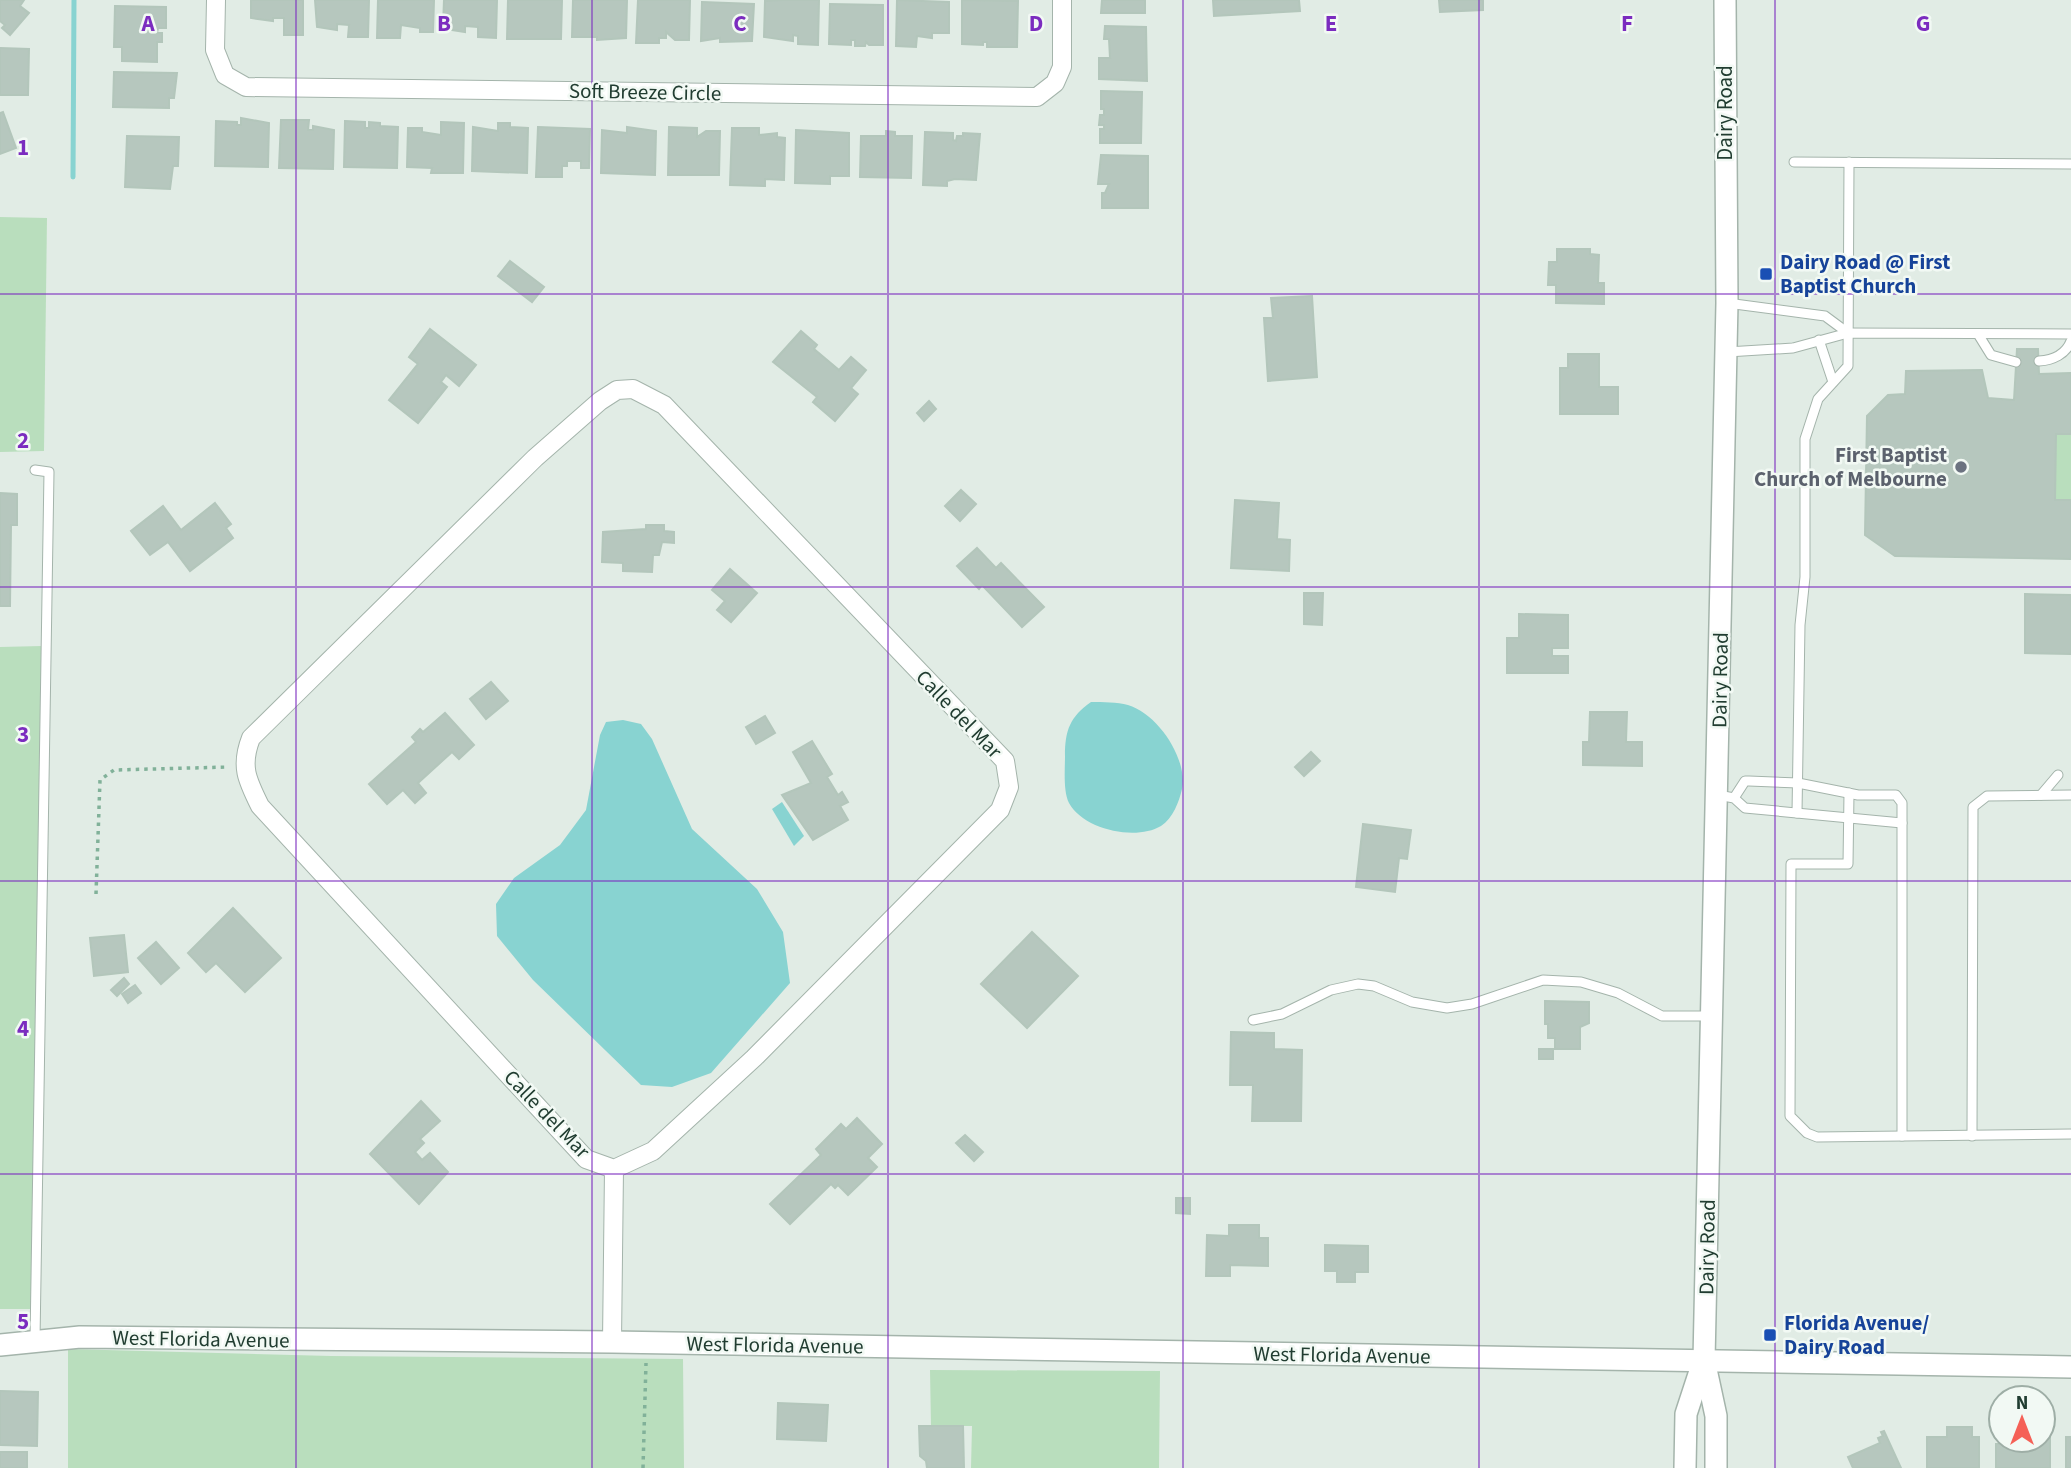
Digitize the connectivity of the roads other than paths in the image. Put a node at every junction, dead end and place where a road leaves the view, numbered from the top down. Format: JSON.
{"nodes":[{"id":1,"x":216,"y":0,"type":"edge"},
{"id":2,"x":1062,"y":0,"type":"edge"},
{"id":3,"x":1725,"y":0,"type":"edge"},
{"id":4,"x":1794,"y":162,"type":"dead end"},
{"id":5,"x":1849,"y":162,"type":"junction"},
{"id":6,"x":2071,"y":164,"type":"edge"},
{"id":7,"x":1727,"y":303,"type":"junction"},
{"id":8,"x":1848,"y":334,"type":"junction"},
{"id":9,"x":1978,"y":334,"type":"junction"},
{"id":10,"x":2071,"y":334,"type":"edge"},
{"id":11,"x":1819,"y":340,"type":"junction"},
{"id":12,"x":2071,"y":341,"type":"edge"},
{"id":13,"x":1726,"y":352,"type":"junction"},
{"id":14,"x":2039,"y":361,"type":"dead end"},
{"id":15,"x":2016,"y":362,"type":"dead end"},
{"id":16,"x":1833,"y":383,"type":"junction"},
{"id":17,"x":35,"y":470,"type":"dead end"},
{"id":18,"x":2058,"y":775,"type":"dead end"},
{"id":19,"x":1798,"y":783,"type":"junction"},
{"id":20,"x":1849,"y":793,"type":"junction"},
{"id":21,"x":2041,"y":795,"type":"junction"},
{"id":22,"x":2071,"y":795,"type":"edge"},
{"id":23,"x":1726,"y":796,"type":"junction"},
{"id":24,"x":1797,"y":813,"type":"junction"},
{"id":25,"x":1849,"y":818,"type":"junction"},
{"id":26,"x":1902,"y":823,"type":"junction"},
{"id":27,"x":1713,"y":1016,"type":"junction"},
{"id":28,"x":1253,"y":1020,"type":"dead end"},
{"id":29,"x":2071,"y":1134,"type":"edge"},
{"id":30,"x":1902,"y":1136,"type":"junction"},
{"id":31,"x":1972,"y":1136,"type":"junction"},
{"id":32,"x":614,"y":1169,"type":"junction"},
{"id":33,"x":35,"y":1342,"type":"junction"},
{"id":34,"x":612,"y":1342,"type":"junction"},
{"id":35,"x":0,"y":1345,"type":"edge"},
{"id":36,"x":1704,"y":1360,"type":"junction"},
{"id":37,"x":2071,"y":1367,"type":"edge"},
{"id":38,"x":1685,"y":1468,"type":"edge"},
{"id":39,"x":1716,"y":1468,"type":"edge"}],
"edges":[{"from":1,"to":2,"type":"street","name":"Soft Breeze Circle"},
{"from":3,"to":7,"type":"street","name":"Dairy Road"},
{"from":4,"to":5,"type":"lane"},
{"from":5,"to":6,"type":"lane"},
{"from":5,"to":8,"type":"lane"},
{"from":7,"to":8,"type":"lane"},
{"from":7,"to":13,"type":"street","name":"Dairy Road"},
{"from":8,"to":9,"type":"lane"},
{"from":8,"to":11,"type":"lane"},
{"from":8,"to":16,"type":"lane"},
{"from":9,"to":10,"type":"lane"},
{"from":9,"to":15,"type":"lane"},
{"from":11,"to":13,"type":"lane"},
{"from":11,"to":16,"type":"lane"},
{"from":12,"to":14,"type":"lane"},
{"from":13,"to":23,"type":"street","name":"Dairy Road"},
{"from":16,"to":19,"type":"lane"},
{"from":17,"to":33,"type":"lane"},
{"from":18,"to":21,"type":"lane"},
{"from":19,"to":20,"type":"lane"},
{"from":19,"to":23,"type":"lane"},
{"from":19,"to":24,"type":"lane"},
{"from":20,"to":25,"type":"lane"},
{"from":20,"to":26,"type":"lane"},
{"from":21,"to":22,"type":"lane"},
{"from":21,"to":31,"type":"lane"},
{"from":23,"to":24,"type":"lane"},
{"from":23,"to":27,"type":"street","name":"Dairy Road"},
{"from":24,"to":25,"type":"lane"},
{"from":25,"to":26,"type":"lane"},
{"from":25,"to":30,"type":"lane"},
{"from":26,"to":30,"type":"lane"},
{"from":27,"to":28,"type":"lane"},
{"from":27,"to":36,"type":"street","name":"Dairy Road"},
{"from":29,"to":31,"type":"lane"},
{"from":30,"to":31,"type":"lane"},
{"from":32,"to":32,"type":"street","name":"Calle del Mar"},
{"from":32,"to":34,"type":"street"},
{"from":33,"to":34,"type":"street","name":"West Florida Avenue"},
{"from":33,"to":35,"type":"street","name":"West Florida Avenue"},
{"from":34,"to":36,"type":"street","name":"West Florida Avenue"},
{"from":36,"to":37,"type":"street","name":"West Florida Avenue"},
{"from":36,"to":38,"type":"street","name":"Dairy Road"},
{"from":36,"to":39,"type":"street","name":"Dairy Road"}]}
